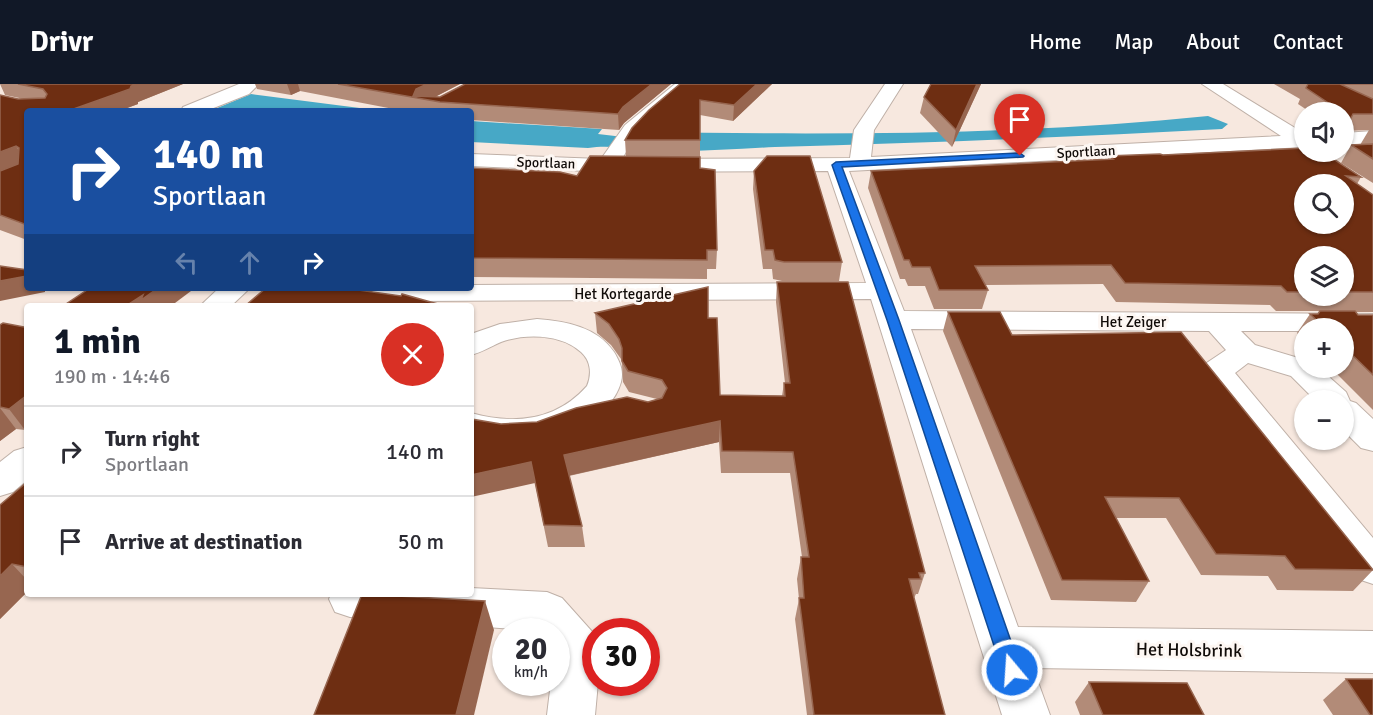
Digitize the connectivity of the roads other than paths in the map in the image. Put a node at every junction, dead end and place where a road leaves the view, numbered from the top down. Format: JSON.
{"nodes":[{"id":1,"x":250,"y":84,"type":"edge"},
{"id":2,"x":686,"y":84,"type":"edge"},
{"id":3,"x":894,"y":84,"type":"edge"},
{"id":4,"x":1211,"y":84,"type":"edge"},
{"id":5,"x":198,"y":108,"type":"edge"},
{"id":6,"x":1373,"y":137,"type":"edge"},
{"id":7,"x":1354,"y":138,"type":"edge"},
{"id":8,"x":1294,"y":140,"type":"edge"},
{"id":9,"x":1294,"y":147,"type":"edge"},
{"id":10,"x":854,"y":152,"type":"junction"},
{"id":11,"x":612,"y":157,"type":"junction"},
{"id":12,"x":474,"y":160,"type":"edge"},
{"id":13,"x":232,"y":291,"type":"edge"},
{"id":14,"x":406,"y":291,"type":"edge"},
{"id":15,"x":544,"y":294,"type":"junction"},
{"id":16,"x":218,"y":303,"type":"edge"},
{"id":17,"x":888,"y":306,"type":"junction"},
{"id":18,"x":1217,"y":322,"type":"junction"},
{"id":19,"x":1373,"y":323,"type":"edge"},
{"id":20,"x":536,"y":328,"type":"junction"},
{"id":21,"x":474,"y":345,"type":"edge"},
{"id":22,"x":1244,"y":352,"type":"junction"},
{"id":23,"x":1324,"y":390,"type":"edge"},
{"id":24,"x":597,"y":398,"type":"junction"},
{"id":25,"x":628,"y":405,"type":"edge"},
{"id":26,"x":1354,"y":421,"type":"edge"},
{"id":27,"x":474,"y":426,"type":"edge"},
{"id":28,"x":1373,"y":439,"type":"edge"},
{"id":29,"x":24,"y":462,"type":"edge"},
{"id":30,"x":0,"y":482,"type":"edge"},
{"id":31,"x":1373,"y":567,"type":"edge"},
{"id":32,"x":350,"y":599,"type":"dead end"},
{"id":33,"x":1004,"y":647,"type":"junction"},
{"id":34,"x":1373,"y":652,"type":"edge"},
{"id":35,"x":571,"y":715,"type":"edge"},
{"id":36,"x":1026,"y":715,"type":"edge"}],
"edges":[{"from":1,"to":5,"type":"street"},
{"from":2,"to":11,"type":"street"},
{"from":3,"to":10,"type":"street"},
{"from":4,"to":8,"type":"street"},
{"from":6,"to":7,"type":"street"},
{"from":9,"to":10,"type":"street","name":"Sportlaan"},
{"from":10,"to":11,"type":"street","name":"Sportlaan"},
{"from":10,"to":17,"type":"street"},
{"from":11,"to":12,"type":"street","name":"Sportlaan"},
{"from":13,"to":16,"type":"street"},
{"from":14,"to":15,"type":"street","name":"Het Kortegarde"},
{"from":15,"to":17,"type":"street","name":"Het Kortegarde"},
{"from":15,"to":20,"type":"street"},
{"from":17,"to":18,"type":"street","name":"Het Zeiger"},
{"from":17,"to":33,"type":"street"},
{"from":18,"to":19,"type":"street","name":"Het Zeiger"},
{"from":18,"to":22,"type":"street"},
{"from":20,"to":21,"type":"street"},
{"from":20,"to":24,"type":"street"},
{"from":22,"to":23,"type":"street"},
{"from":22,"to":31,"type":"street"},
{"from":24,"to":25,"type":"street"},
{"from":24,"to":27,"type":"street"},
{"from":26,"to":28,"type":"street"},
{"from":29,"to":30,"type":"street"},
{"from":32,"to":35,"type":"street"},
{"from":33,"to":34,"type":"street","name":"Het Holsbrink"},
{"from":33,"to":36,"type":"street"}]}
